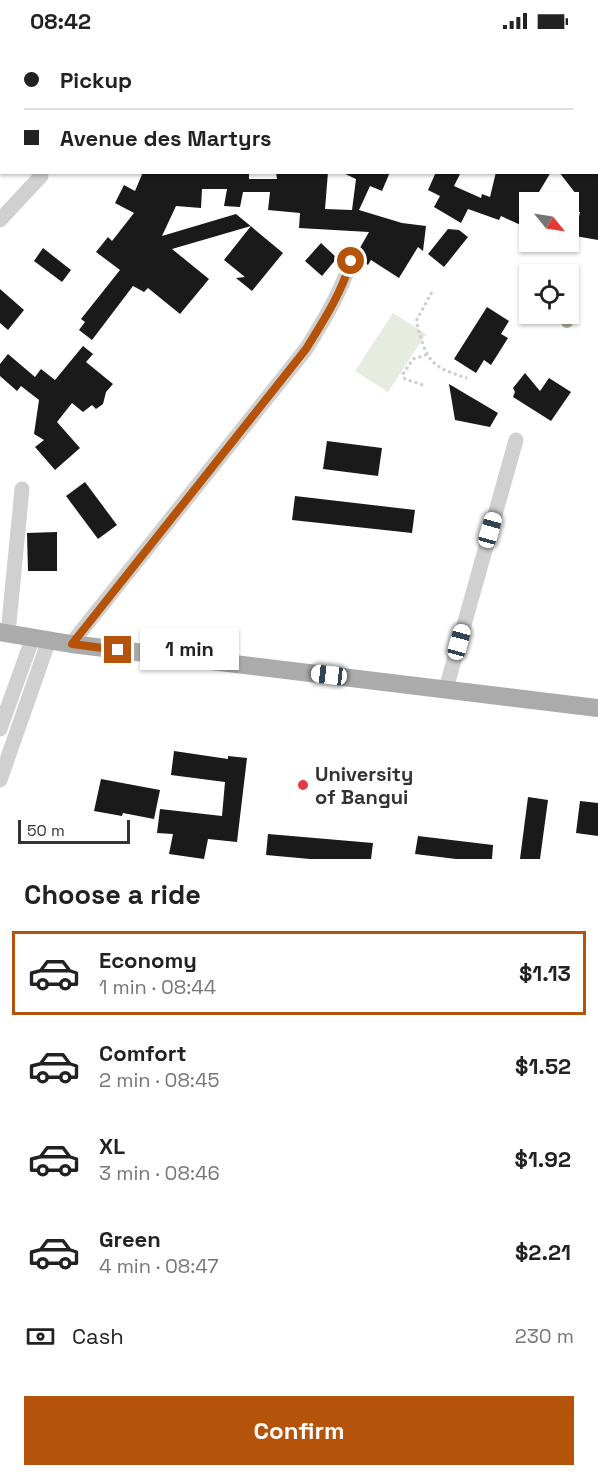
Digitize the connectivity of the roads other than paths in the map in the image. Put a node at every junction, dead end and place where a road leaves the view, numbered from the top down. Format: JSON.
{"nodes":[{"id":1,"x":41,"y":176,"type":"dead end"},
{"id":2,"x":0,"y":220,"type":"edge"},
{"id":3,"x":351,"y":261,"type":"dead end"},
{"id":4,"x":506,"y":474,"type":"junction"},
{"id":5,"x":22,"y":489,"type":"dead end"},
{"id":6,"x":4,"y":632,"type":"edge"},
{"id":7,"x":41,"y":638,"type":"junction"},
{"id":8,"x":72,"y":644,"type":"junction"},
{"id":9,"x":446,"y":690,"type":"junction"},
{"id":10,"x":598,"y":708,"type":"edge"},
{"id":11,"x":0,"y":729,"type":"edge"},
{"id":12,"x":0,"y":780,"type":"edge"}],
"edges":[{"from":1,"to":2,"type":"street"},
{"from":3,"to":8,"type":"street"},
{"from":4,"to":4,"type":"street"},
{"from":4,"to":9,"type":"street"},
{"from":5,"to":6,"type":"street"},
{"from":6,"to":7,"type":"main road"},
{"from":7,"to":8,"type":"main road"},
{"from":7,"to":11,"type":"street"},
{"from":7,"to":12,"type":"street"},
{"from":8,"to":9,"type":"main road"},
{"from":9,"to":10,"type":"main road"}]}
